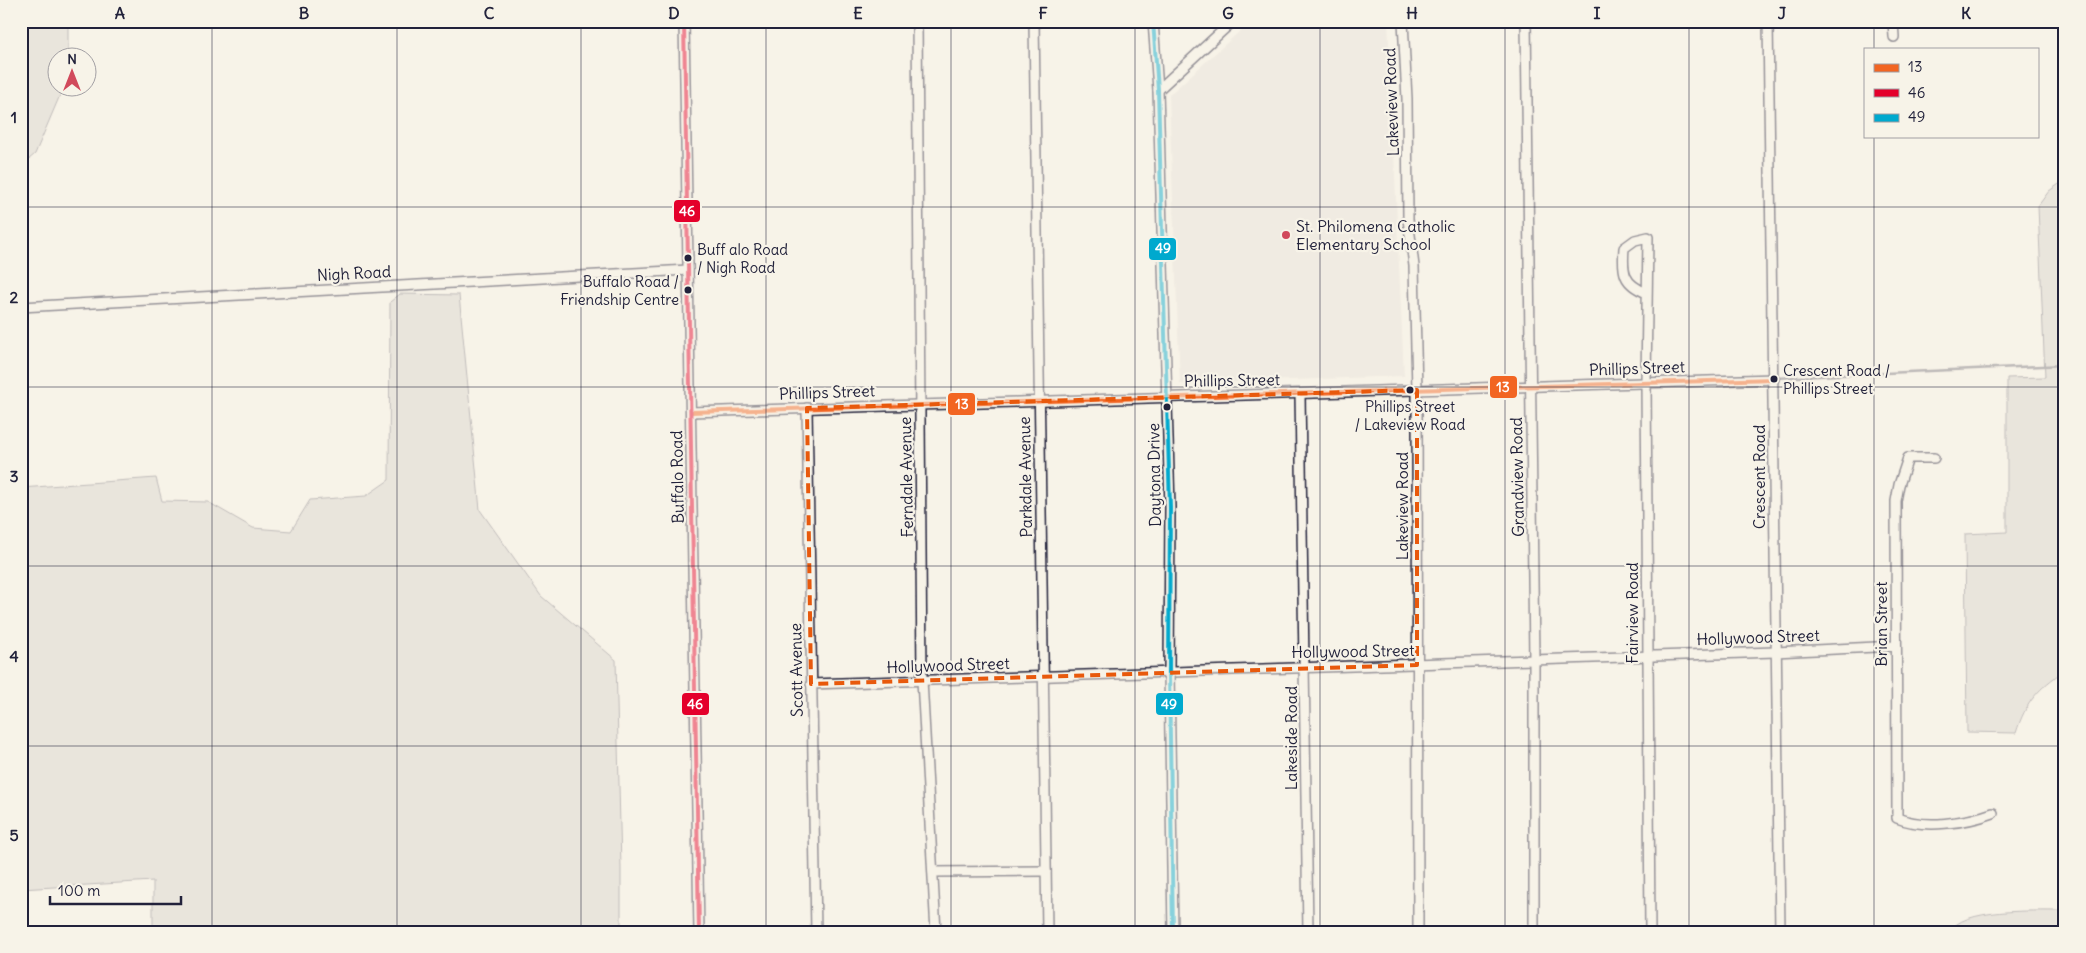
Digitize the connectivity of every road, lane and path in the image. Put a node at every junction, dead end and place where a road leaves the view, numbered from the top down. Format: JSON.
{"nodes":[{"id":1,"x":684,"y":21,"type":"edge"},
{"id":2,"x":917,"y":21,"type":"edge"},
{"id":3,"x":1034,"y":21,"type":"edge"},
{"id":4,"x":1153,"y":21,"type":"edge"},
{"id":5,"x":1233,"y":21,"type":"edge"},
{"id":6,"x":1403,"y":21,"type":"edge"},
{"id":7,"x":1526,"y":21,"type":"edge"},
{"id":8,"x":1768,"y":21,"type":"edge"},
{"id":9,"x":1893,"y":21,"type":"edge"},
{"id":10,"x":1894,"y":36,"type":"dead end"},
{"id":11,"x":1158,"y":90,"type":"junction"},
{"id":12,"x":688,"y":270,"type":"junction"},
{"id":13,"x":1647,"y":293,"type":"junction"},
{"id":14,"x":21,"y":307,"type":"edge"},
{"id":15,"x":1774,"y":376,"type":"junction"},
{"id":16,"x":1646,"y":382,"type":"junction"},
{"id":17,"x":1530,"y":386,"type":"junction"},
{"id":18,"x":1417,"y":390,"type":"junction"},
{"id":19,"x":1300,"y":394,"type":"junction"},
{"id":20,"x":1167,"y":397,"type":"junction"},
{"id":21,"x":1038,"y":402,"type":"junction"},
{"id":22,"x":920,"y":404,"type":"junction"},
{"id":23,"x":807,"y":408,"type":"junction"},
{"id":24,"x":691,"y":412,"type":"junction"},
{"id":25,"x":1934,"y":458,"type":"dead end"},
{"id":26,"x":1896,"y":646,"type":"junction"},
{"id":27,"x":1775,"y":652,"type":"junction"},
{"id":28,"x":1648,"y":656,"type":"junction"},
{"id":29,"x":1534,"y":660,"type":"junction"},
{"id":30,"x":1417,"y":665,"type":"junction"},
{"id":31,"x":1305,"y":667,"type":"junction"},
{"id":32,"x":1168,"y":672,"type":"junction"},
{"id":33,"x":1044,"y":676,"type":"junction"},
{"id":34,"x":922,"y":680,"type":"junction"},
{"id":35,"x":810,"y":684,"type":"junction"},
{"id":36,"x":1993,"y":813,"type":"dead end"},
{"id":37,"x":1046,"y":871,"type":"junction"},
{"id":38,"x":933,"y":872,"type":"junction"},
{"id":39,"x":699,"y":932,"type":"edge"},
{"id":40,"x":816,"y":932,"type":"edge"},
{"id":41,"x":936,"y":932,"type":"edge"},
{"id":42,"x":1047,"y":932,"type":"edge"},
{"id":43,"x":1173,"y":932,"type":"edge"},
{"id":44,"x":1308,"y":932,"type":"edge"},
{"id":45,"x":1418,"y":932,"type":"edge"},
{"id":46,"x":1534,"y":932,"type":"edge"},
{"id":47,"x":1650,"y":932,"type":"edge"},
{"id":48,"x":1780,"y":932,"type":"edge"}],
"edges":[{"from":1,"to":12,"type":"street","name":"Buffalo Road"},
{"from":2,"to":22,"type":"street","name":"Ferndale Avenue"},
{"from":3,"to":21,"type":"street","name":"Parkdale Avenue"},
{"from":4,"to":11,"type":"street","name":"Daytona Drive"},
{"from":5,"to":11,"type":"street"},
{"from":6,"to":18,"type":"street","name":"Lakeview Road"},
{"from":7,"to":17,"type":"street","name":"Grandview Road"},
{"from":8,"to":15,"type":"street","name":"Crescent Road"},
{"from":9,"to":10,"type":"street"},
{"from":11,"to":20,"type":"street","name":"Daytona Drive"},
{"from":12,"to":14,"type":"street","name":"Nigh Road"},
{"from":12,"to":24,"type":"street","name":"Buffalo Road"},
{"from":13,"to":13,"type":"street","name":"Fairview Road"},
{"from":13,"to":16,"type":"street","name":"Fairview Road"},
{"from":15,"to":16,"type":"street","name":"Phillips Street"},
{"from":15,"to":27,"type":"street","name":"Crescent Road"},
{"from":16,"to":17,"type":"street","name":"Phillips Street"},
{"from":16,"to":28,"type":"street","name":"Fairview Road"},
{"from":17,"to":18,"type":"street","name":"Phillips Street"},
{"from":17,"to":29,"type":"street","name":"Grandview Road"},
{"from":18,"to":19,"type":"street","name":"Phillips Street"},
{"from":18,"to":30,"type":"street","name":"Lakeview Road"},
{"from":19,"to":20,"type":"street","name":"Phillips Street"},
{"from":19,"to":31,"type":"street","name":"Lakeside Road"},
{"from":20,"to":21,"type":"street","name":"Phillips Street"},
{"from":20,"to":32,"type":"street","name":"Daytona Drive"},
{"from":21,"to":22,"type":"street","name":"Phillips Street"},
{"from":21,"to":33,"type":"street","name":"Parkdale Avenue"},
{"from":22,"to":23,"type":"street","name":"Phillips Street"},
{"from":22,"to":34,"type":"street","name":"Ferndale Avenue"},
{"from":23,"to":24,"type":"street","name":"Phillips Street"},
{"from":23,"to":35,"type":"street","name":"Scott Avenue"},
{"from":24,"to":39,"type":"street","name":"Buffalo Road"},
{"from":25,"to":26,"type":"street","name":"Brian Street"},
{"from":26,"to":27,"type":"street","name":"Hollywood Street"},
{"from":26,"to":36,"type":"street","name":"Brian Street"},
{"from":27,"to":28,"type":"street","name":"Hollywood Street"},
{"from":27,"to":48,"type":"street","name":"Crescent Road"},
{"from":28,"to":29,"type":"street","name":"Hollywood Street"},
{"from":28,"to":47,"type":"street","name":"Fairview Road"},
{"from":29,"to":30,"type":"street","name":"Hollywood Street"},
{"from":29,"to":46,"type":"street","name":"Grandview Road"},
{"from":30,"to":31,"type":"street","name":"Hollywood Street"},
{"from":30,"to":45,"type":"street","name":"Lakeview Road"},
{"from":31,"to":32,"type":"street","name":"Hollywood Street"},
{"from":31,"to":44,"type":"street","name":"Lakeside Road"},
{"from":32,"to":33,"type":"street","name":"Hollywood Street"},
{"from":32,"to":43,"type":"street","name":"Daytona Drive"},
{"from":33,"to":34,"type":"street","name":"Hollywood Street"},
{"from":33,"to":37,"type":"street","name":"Parkdale Avenue"},
{"from":34,"to":35,"type":"street","name":"Hollywood Street"},
{"from":34,"to":38,"type":"street","name":"Ferndale Avenue"},
{"from":35,"to":40,"type":"street","name":"Scott Avenue"},
{"from":37,"to":38,"type":"street"},
{"from":37,"to":42,"type":"street","name":"Parkdale Avenue"},
{"from":38,"to":41,"type":"street","name":"Ferndale Avenue"}]}
